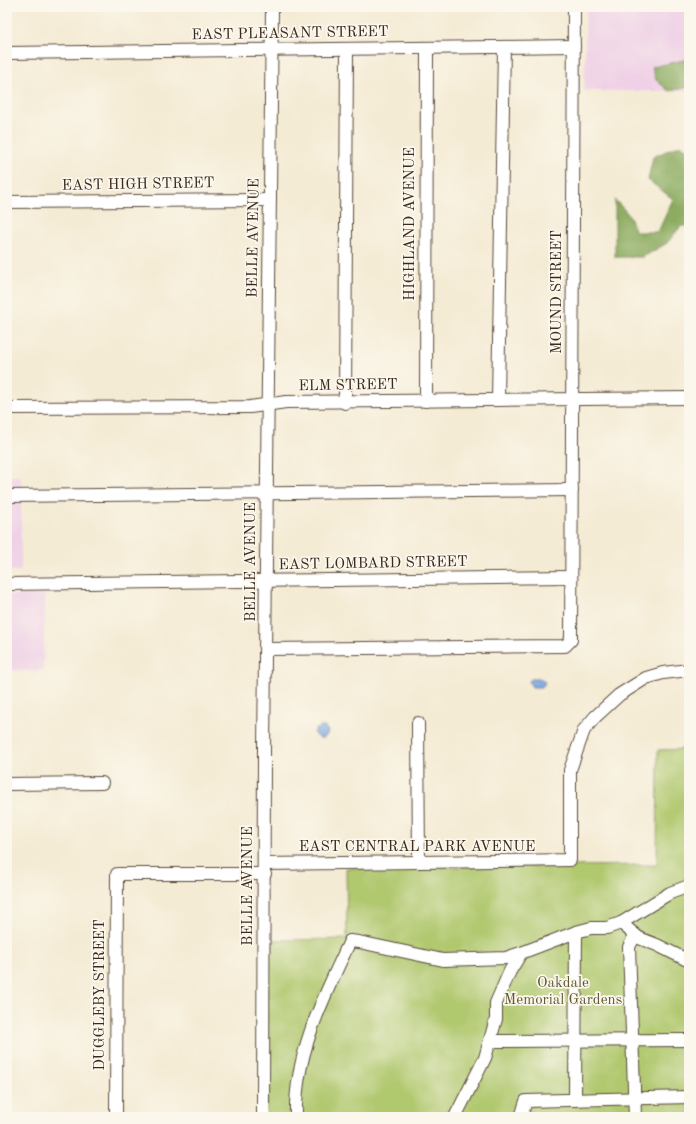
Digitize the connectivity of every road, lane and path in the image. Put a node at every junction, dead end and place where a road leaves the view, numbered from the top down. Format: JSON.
{"nodes":[{"id":1,"x":272,"y":7,"type":"edge"},
{"id":2,"x":574,"y":7,"type":"edge"},
{"id":3,"x":574,"y":46,"type":"junction"},
{"id":4,"x":504,"y":47,"type":"junction"},
{"id":5,"x":427,"y":48,"type":"junction"},
{"id":6,"x":272,"y":50,"type":"junction"},
{"id":7,"x":347,"y":50,"type":"junction"},
{"id":8,"x":7,"y":53,"type":"edge"},
{"id":9,"x":270,"y":200,"type":"junction"},
{"id":10,"x":7,"y":202,"type":"edge"},
{"id":11,"x":573,"y":398,"type":"junction"},
{"id":12,"x":689,"y":398,"type":"edge"},
{"id":13,"x":498,"y":400,"type":"junction"},
{"id":14,"x":426,"y":401,"type":"junction"},
{"id":15,"x":345,"y":403,"type":"junction"},
{"id":16,"x":268,"y":405,"type":"junction"},
{"id":17,"x":7,"y":408,"type":"edge"},
{"id":18,"x":572,"y":490,"type":"junction"},
{"id":19,"x":267,"y":492,"type":"junction"},
{"id":20,"x":7,"y":496,"type":"edge"},
{"id":21,"x":571,"y":577,"type":"junction"},
{"id":22,"x":267,"y":581,"type":"junction"},
{"id":23,"x":7,"y":584,"type":"edge"},
{"id":24,"x":266,"y":649,"type":"junction"},
{"id":25,"x":689,"y":670,"type":"edge"},
{"id":26,"x":418,"y":722,"type":"dead end"},
{"id":27,"x":102,"y":783,"type":"dead end"},
{"id":28,"x":7,"y":784,"type":"edge"},
{"id":29,"x":419,"y":862,"type":"junction"},
{"id":30,"x":265,"y":869,"type":"junction"},
{"id":31,"x":117,"y":874,"type":"joint"},
{"id":32,"x":689,"y":886,"type":"edge"},
{"id":33,"x":621,"y":924,"type":"junction"},
{"id":34,"x":576,"y":932,"type":"junction"},
{"id":35,"x":635,"y":935,"type":"junction"},
{"id":36,"x":521,"y":952,"type":"junction"},
{"id":37,"x":689,"y":961,"type":"edge"},
{"id":38,"x":632,"y":1040,"type":"junction"},
{"id":39,"x":689,"y":1040,"type":"edge"},
{"id":40,"x":491,"y":1041,"type":"junction"},
{"id":41,"x":576,"y":1041,"type":"junction"},
{"id":42,"x":689,"y":1097,"type":"edge"},
{"id":43,"x":634,"y":1098,"type":"junction"},
{"id":44,"x":575,"y":1100,"type":"junction"},
{"id":45,"x":116,"y":1117,"type":"edge"},
{"id":46,"x":263,"y":1117,"type":"edge"},
{"id":47,"x":296,"y":1117,"type":"edge"},
{"id":48,"x":455,"y":1117,"type":"edge"},
{"id":49,"x":521,"y":1117,"type":"edge"},
{"id":50,"x":635,"y":1117,"type":"edge"}],
"edges":[{"from":1,"to":6,"type":"street","name":"BELLE AVENUE"},
{"from":2,"to":3,"type":"street","name":"MOUND STREET"},
{"from":3,"to":4,"type":"street","name":"EAST PLEASANT STREET"},
{"from":3,"to":11,"type":"street","name":"MOUND STREET"},
{"from":4,"to":5,"type":"street","name":"EAST PLEASANT STREET"},
{"from":4,"to":13,"type":"street"},
{"from":5,"to":7,"type":"street","name":"EAST PLEASANT STREET"},
{"from":5,"to":14,"type":"street","name":"HIGHLAND AVENUE"},
{"from":6,"to":7,"type":"street","name":"EAST PLEASANT STREET"},
{"from":6,"to":8,"type":"street","name":"EAST PLEASANT STREET"},
{"from":6,"to":9,"type":"street","name":"BELLE AVENUE"},
{"from":7,"to":15,"type":"street"},
{"from":9,"to":10,"type":"street","name":"EAST HIGH STREET"},
{"from":9,"to":16,"type":"street","name":"BELLE AVENUE"},
{"from":11,"to":12,"type":"street","name":"ELM STREET"},
{"from":11,"to":13,"type":"street","name":"ELM STREET"},
{"from":11,"to":18,"type":"street","name":"MOUND STREET"},
{"from":13,"to":14,"type":"street","name":"ELM STREET"},
{"from":14,"to":15,"type":"street","name":"ELM STREET"},
{"from":15,"to":16,"type":"street","name":"ELM STREET"},
{"from":16,"to":17,"type":"street","name":"ELM STREET"},
{"from":16,"to":19,"type":"street","name":"BELLE AVENUE"},
{"from":18,"to":19,"type":"street"},
{"from":18,"to":21,"type":"street","name":"MOUND STREET"},
{"from":19,"to":20,"type":"street"},
{"from":19,"to":22,"type":"street","name":"BELLE AVENUE"},
{"from":21,"to":22,"type":"street","name":"EAST LOMBARD STREET"},
{"from":21,"to":24,"type":"street","name":"MOUND STREET"},
{"from":22,"to":23,"type":"street","name":"EAST LOMBARD STREET"},
{"from":22,"to":24,"type":"street","name":"BELLE AVENUE"},
{"from":24,"to":30,"type":"street","name":"BELLE AVENUE"},
{"from":25,"to":29,"type":"street","name":"EAST CENTRAL PARK AVENUE"},
{"from":26,"to":29,"type":"street"},
{"from":27,"to":28,"type":"street"},
{"from":29,"to":30,"type":"street","name":"EAST CENTRAL PARK AVENUE"},
{"from":30,"to":31,"type":"street","name":"EAST CENTRAL PARK AVENUE"},
{"from":30,"to":46,"type":"street","name":"BELLE AVENUE"},
{"from":31,"to":45,"type":"street","name":"DUGGLEBY STREET"},
{"from":32,"to":33,"type":"street"},
{"from":33,"to":34,"type":"street"},
{"from":33,"to":35,"type":"street"},
{"from":34,"to":36,"type":"street"},
{"from":34,"to":41,"type":"street"},
{"from":35,"to":37,"type":"street"},
{"from":35,"to":38,"type":"street"},
{"from":36,"to":40,"type":"street"},
{"from":36,"to":47,"type":"street"},
{"from":38,"to":39,"type":"street"},
{"from":38,"to":41,"type":"street"},
{"from":38,"to":43,"type":"street"},
{"from":40,"to":41,"type":"street"},
{"from":40,"to":48,"type":"street"},
{"from":41,"to":44,"type":"street"},
{"from":42,"to":43,"type":"street"},
{"from":43,"to":44,"type":"street"},
{"from":43,"to":50,"type":"street"},
{"from":44,"to":49,"type":"street"}]}
